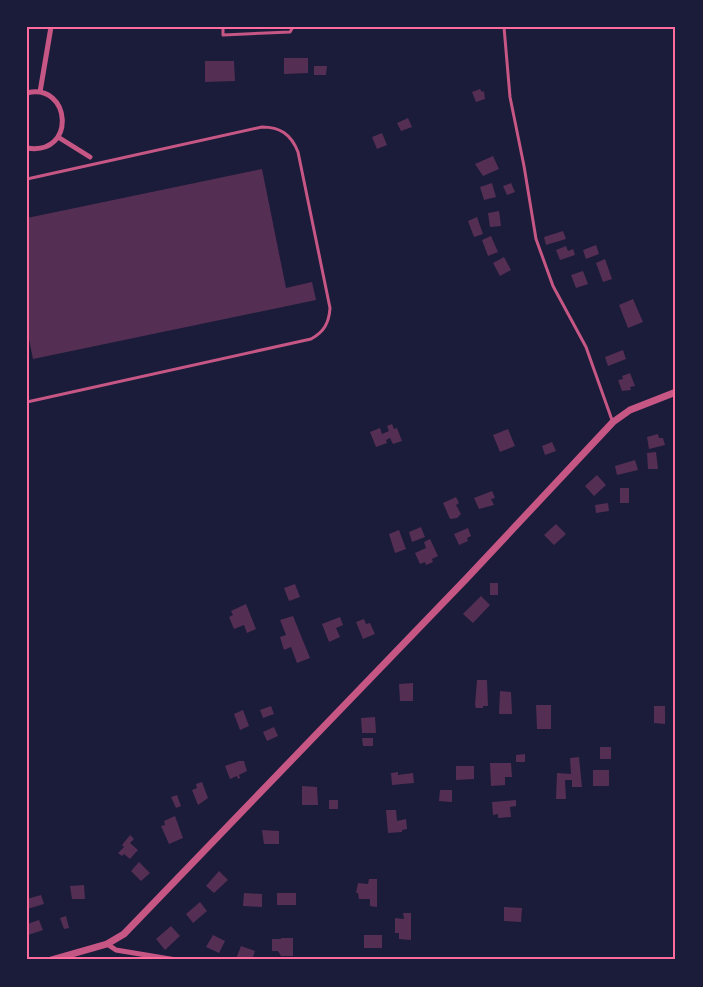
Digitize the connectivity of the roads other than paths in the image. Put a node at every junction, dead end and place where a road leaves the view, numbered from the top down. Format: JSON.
{"nodes":[{"id":1,"x":51,"y":27,"type":"edge"},
{"id":2,"x":223,"y":27,"type":"edge"},
{"id":3,"x":293,"y":27,"type":"edge"},
{"id":4,"x":504,"y":27,"type":"edge"},
{"id":5,"x":40,"y":92,"type":"junction"},
{"id":6,"x":27,"y":93,"type":"edge"},
{"id":7,"x":58,"y":137,"type":"junction"},
{"id":8,"x":27,"y":148,"type":"edge"},
{"id":9,"x":90,"y":157,"type":"joint"},
{"id":10,"x":94,"y":164,"type":"junction"},
{"id":11,"x":27,"y":179,"type":"edge"},
{"id":12,"x":676,"y":392,"type":"edge"},
{"id":13,"x":27,"y":402,"type":"edge"},
{"id":14,"x":613,"y":422,"type":"junction"},
{"id":15,"x":107,"y":944,"type":"junction"},
{"id":16,"x":51,"y":960,"type":"edge"},
{"id":17,"x":176,"y":960,"type":"edge"}],
"edges":[{"from":1,"to":5,"type":"street"},
{"from":2,"to":3,"type":"lane"},
{"from":4,"to":14,"type":"lane"},
{"from":5,"to":6,"type":"street"},
{"from":5,"to":7,"type":"street"},
{"from":7,"to":8,"type":"street"},
{"from":7,"to":9,"type":"street"},
{"from":9,"to":10,"type":"lane"},
{"from":10,"to":11,"type":"lane"},
{"from":10,"to":13,"type":"lane"},
{"from":12,"to":14,"type":"street"},
{"from":14,"to":15,"type":"street"},
{"from":15,"to":16,"type":"street"},
{"from":15,"to":17,"type":"street"}]}
